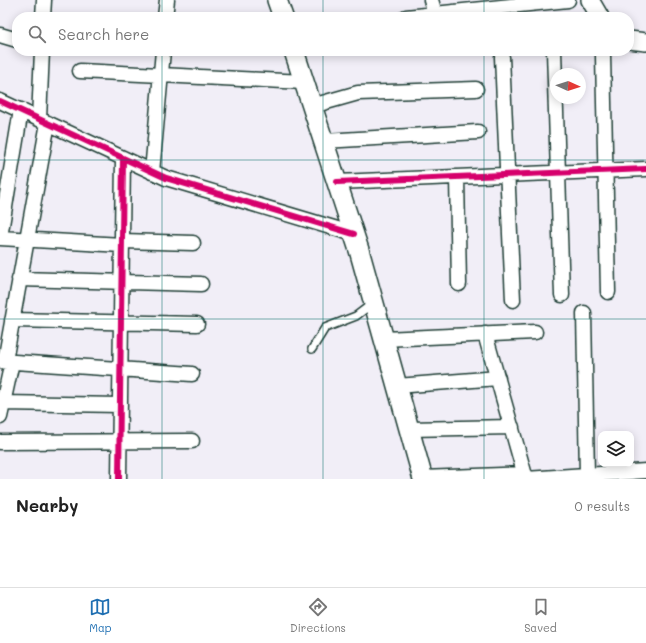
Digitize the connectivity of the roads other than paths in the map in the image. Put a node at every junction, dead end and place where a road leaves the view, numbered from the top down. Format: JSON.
{"nodes":[{"id":1,"x":44,"y":0,"type":"edge"},
{"id":2,"x":167,"y":0,"type":"edge"},
{"id":3,"x":277,"y":0,"type":"edge"},
{"id":4,"x":431,"y":0,"type":"edge"},
{"id":5,"x":568,"y":0,"type":"edge"},
{"id":6,"x":590,"y":0,"type":"edge"},
{"id":7,"x":43,"y":12,"type":"edge"},
{"id":8,"x":166,"y":12,"type":"edge"},
{"id":9,"x":281,"y":12,"type":"edge"},
{"id":10,"x":434,"y":12,"type":"edge"},
{"id":11,"x":454,"y":12,"type":"edge"},
{"id":12,"x":597,"y":12,"type":"edge"},
{"id":13,"x":0,"y":35,"type":"edge"},
{"id":14,"x":12,"y":39,"type":"edge"},
{"id":15,"x":634,"y":41,"type":"edge"},
{"id":16,"x":646,"y":42,"type":"edge"},
{"id":17,"x":42,"y":56,"type":"edge"},
{"id":18,"x":163,"y":56,"type":"edge"},
{"id":19,"x":296,"y":56,"type":"edge"},
{"id":20,"x":554,"y":56,"type":"edge"},
{"id":21,"x":603,"y":56,"type":"edge"},
{"id":22,"x":502,"y":57,"type":"dead end"},
{"id":23,"x":80,"y":71,"type":"dead end"},
{"id":24,"x":162,"y":74,"type":"junction"},
{"id":25,"x":304,"y":82,"type":"junction"},
{"id":26,"x":476,"y":89,"type":"dead end"},
{"id":27,"x":0,"y":101,"type":"edge"},
{"id":28,"x":312,"y":106,"type":"junction"},
{"id":29,"x":20,"y":110,"type":"junction"},
{"id":30,"x":44,"y":121,"type":"junction"},
{"id":31,"x":478,"y":132,"type":"dead end"},
{"id":32,"x":324,"y":141,"type":"junction"},
{"id":33,"x":123,"y":158,"type":"junction"},
{"id":34,"x":646,"y":168,"type":"edge"},
{"id":35,"x":605,"y":170,"type":"junction"},
{"id":36,"x":152,"y":172,"type":"junction"},
{"id":37,"x":558,"y":172,"type":"junction"},
{"id":38,"x":507,"y":174,"type":"junction"},
{"id":39,"x":457,"y":177,"type":"junction"},
{"id":40,"x":337,"y":182,"type":"junction"},
{"id":41,"x":0,"y":234,"type":"edge"},
{"id":42,"x":354,"y":234,"type":"junction"},
{"id":43,"x":26,"y":240,"type":"junction"},
{"id":44,"x":122,"y":243,"type":"junction"},
{"id":45,"x":193,"y":243,"type":"dead end"},
{"id":46,"x":19,"y":279,"type":"junction"},
{"id":47,"x":121,"y":282,"type":"junction"},
{"id":48,"x":201,"y":284,"type":"dead end"},
{"id":49,"x":459,"y":284,"type":"dead end"},
{"id":50,"x":608,"y":292,"type":"dead end"},
{"id":51,"x":562,"y":296,"type":"dead end"},
{"id":52,"x":513,"y":300,"type":"dead end"},
{"id":53,"x":374,"y":302,"type":"junction"},
{"id":54,"x":584,"y":314,"type":"dead end"},
{"id":55,"x":12,"y":320,"type":"junction"},
{"id":56,"x":121,"y":323,"type":"junction"},
{"id":57,"x":197,"y":324,"type":"dead end"},
{"id":58,"x":535,"y":332,"type":"dead end"},
{"id":59,"x":486,"y":334,"type":"junction"},
{"id":60,"x":384,"y":339,"type":"junction"},
{"id":61,"x":312,"y":349,"type":"dead end"},
{"id":62,"x":6,"y":361,"type":"edge"},
{"id":63,"x":120,"y":370,"type":"junction"},
{"id":64,"x":192,"y":374,"type":"dead end"},
{"id":65,"x":498,"y":378,"type":"junction"},
{"id":66,"x":397,"y":386,"type":"junction"},
{"id":67,"x":3,"y":402,"type":"junction"},
{"id":68,"x":120,"y":405,"type":"junction"},
{"id":69,"x":0,"y":417,"type":"edge"},
{"id":70,"x":512,"y":427,"type":"junction"},
{"id":71,"x":409,"y":429,"type":"junction"},
{"id":72,"x":119,"y":441,"type":"junction"},
{"id":73,"x":192,"y":441,"type":"dead end"},
{"id":74,"x":0,"y":442,"type":"edge"},
{"id":75,"x":646,"y":471,"type":"edge"},
{"id":76,"x":587,"y":475,"type":"junction"},
{"id":77,"x":526,"y":477,"type":"edge"},
{"id":78,"x":119,"y":479,"type":"edge"},
{"id":79,"x":422,"y":479,"type":"edge"}],
"edges":[{"from":1,"to":7,"type":"street"},
{"from":2,"to":8,"type":"street"},
{"from":3,"to":9,"type":"main road"},
{"from":4,"to":10,"type":"street"},
{"from":5,"to":11,"type":"street"},
{"from":6,"to":12,"type":"street"},
{"from":13,"to":14,"type":"street"},
{"from":15,"to":16,"type":"street"},
{"from":17,"to":30,"type":"street"},
{"from":18,"to":24,"type":"street"},
{"from":19,"to":25,"type":"main road"},
{"from":20,"to":37,"type":"street"},
{"from":21,"to":35,"type":"street"},
{"from":22,"to":38,"type":"street"},
{"from":23,"to":24,"type":"street"},
{"from":24,"to":25,"type":"street"},
{"from":24,"to":36,"type":"street"},
{"from":25,"to":28,"type":"main road"},
{"from":26,"to":28,"type":"street"},
{"from":27,"to":29,"type":"street"},
{"from":28,"to":32,"type":"main road"},
{"from":29,"to":30,"type":"street"},
{"from":29,"to":41,"type":"street"},
{"from":30,"to":33,"type":"street"},
{"from":30,"to":43,"type":"street"},
{"from":31,"to":32,"type":"street"},
{"from":32,"to":40,"type":"main road"},
{"from":33,"to":36,"type":"street"},
{"from":33,"to":44,"type":"street"},
{"from":34,"to":35,"type":"street"},
{"from":35,"to":37,"type":"street"},
{"from":35,"to":50,"type":"street"},
{"from":36,"to":42,"type":"street"},
{"from":37,"to":38,"type":"street"},
{"from":37,"to":51,"type":"street"},
{"from":38,"to":39,"type":"street"},
{"from":38,"to":52,"type":"street"},
{"from":39,"to":40,"type":"street"},
{"from":39,"to":49,"type":"street"},
{"from":40,"to":42,"type":"main road"},
{"from":41,"to":43,"type":"street"},
{"from":42,"to":53,"type":"main road"},
{"from":43,"to":44,"type":"street"},
{"from":43,"to":46,"type":"street"},
{"from":44,"to":45,"type":"street"},
{"from":44,"to":47,"type":"street"},
{"from":46,"to":47,"type":"street"},
{"from":46,"to":55,"type":"street"},
{"from":47,"to":48,"type":"street"},
{"from":47,"to":56,"type":"street"},
{"from":53,"to":60,"type":"main road"},
{"from":53,"to":61,"type":"lane"},
{"from":54,"to":76,"type":"street"},
{"from":55,"to":56,"type":"street"},
{"from":55,"to":62,"type":"street"},
{"from":56,"to":57,"type":"street"},
{"from":56,"to":63,"type":"street"},
{"from":58,"to":59,"type":"street"},
{"from":59,"to":60,"type":"street"},
{"from":59,"to":65,"type":"street"},
{"from":60,"to":66,"type":"main road"},
{"from":62,"to":63,"type":"street"},
{"from":62,"to":67,"type":"street"},
{"from":63,"to":64,"type":"street"},
{"from":63,"to":68,"type":"street"},
{"from":65,"to":66,"type":"street"},
{"from":65,"to":70,"type":"street"},
{"from":66,"to":71,"type":"main road"},
{"from":67,"to":68,"type":"street"},
{"from":67,"to":69,"type":"street"},
{"from":68,"to":72,"type":"street"},
{"from":70,"to":71,"type":"street"},
{"from":70,"to":77,"type":"street"},
{"from":71,"to":79,"type":"main road"},
{"from":72,"to":73,"type":"street"},
{"from":72,"to":74,"type":"street"},
{"from":72,"to":78,"type":"street"},
{"from":75,"to":76,"type":"street"},
{"from":76,"to":77,"type":"street"},
{"from":77,"to":79,"type":"street"}]}
